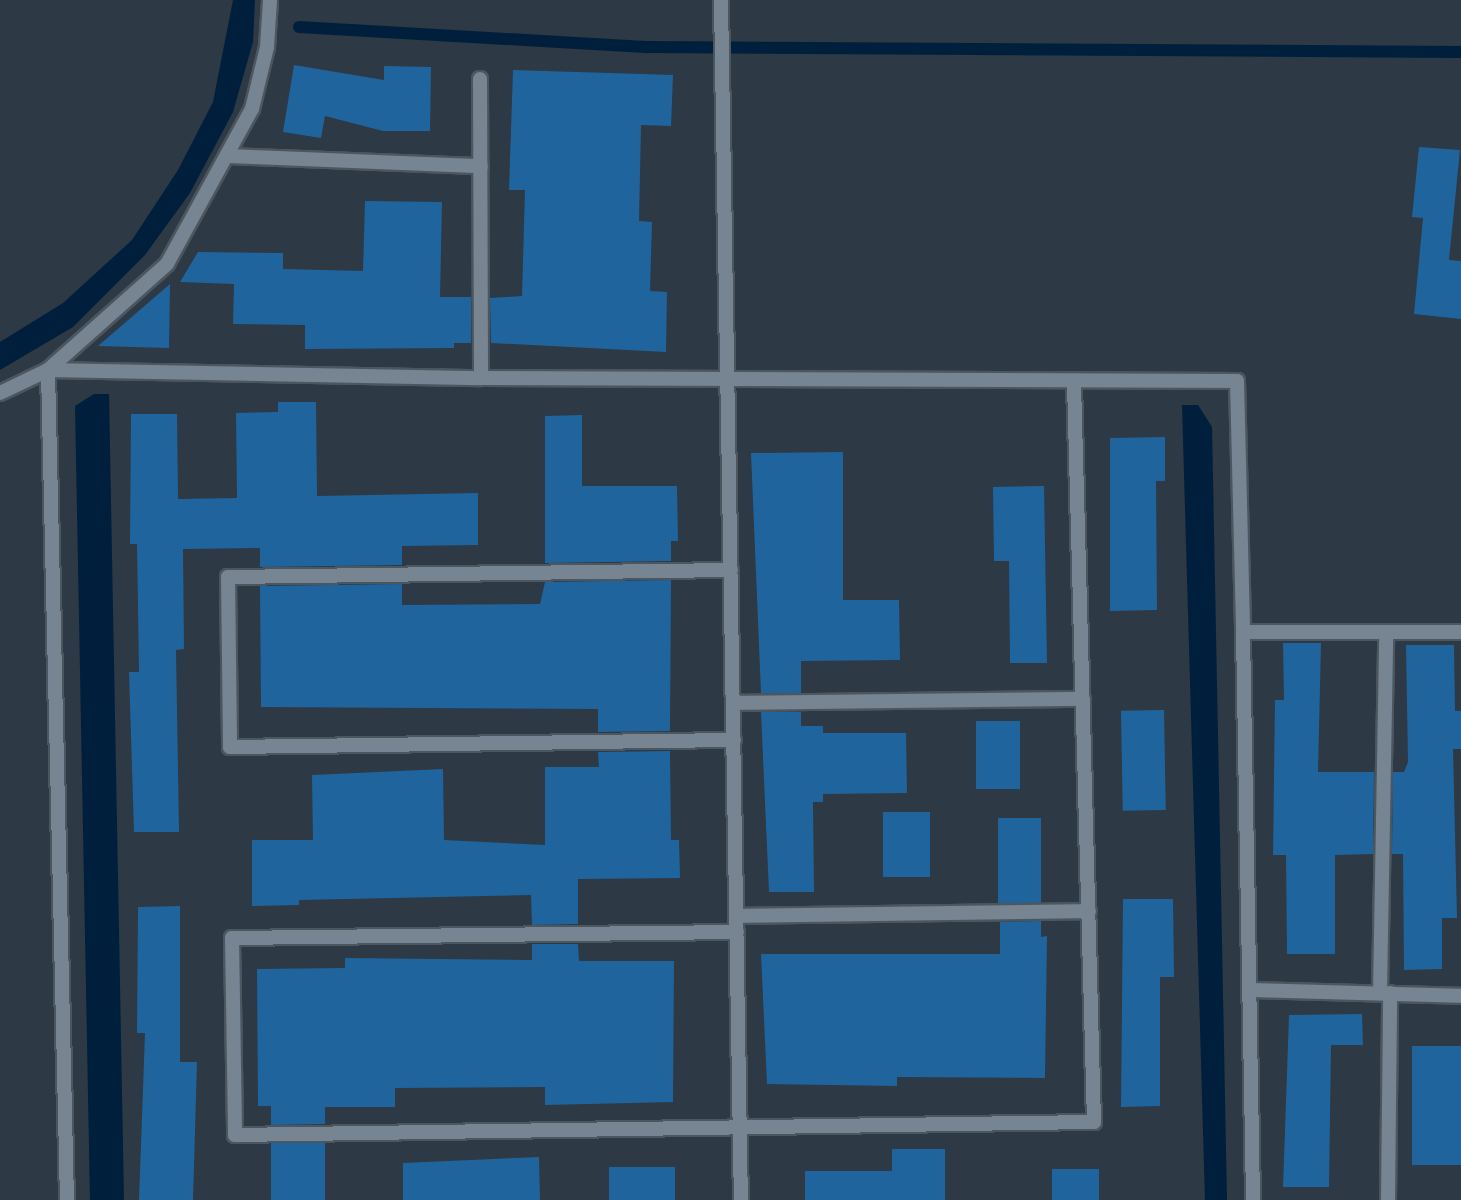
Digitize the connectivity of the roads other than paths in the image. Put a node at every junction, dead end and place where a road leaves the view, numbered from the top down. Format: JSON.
{"nodes":[{"id":1,"x":270,"y":0,"type":"edge"},
{"id":2,"x":721,"y":0,"type":"edge"},
{"id":3,"x":480,"y":79,"type":"dead end"},
{"id":4,"x":229,"y":156,"type":"junction"},
{"id":5,"x":481,"y":166,"type":"junction"},
{"id":6,"x":48,"y":370,"type":"junction"},
{"id":7,"x":481,"y":378,"type":"junction"},
{"id":8,"x":728,"y":378,"type":"junction"},
{"id":9,"x":1074,"y":381,"type":"junction"},
{"id":10,"x":0,"y":393,"type":"edge"},
{"id":11,"x":731,"y":570,"type":"junction"},
{"id":12,"x":1243,"y":632,"type":"junction"},
{"id":13,"x":1461,"y":632,"type":"edge"},
{"id":14,"x":1386,"y":633,"type":"junction"},
{"id":15,"x":1083,"y":699,"type":"junction"},
{"id":16,"x":733,"y":703,"type":"junction"},
{"id":17,"x":734,"y":740,"type":"junction"},
{"id":18,"x":1088,"y":911,"type":"junction"},
{"id":19,"x":737,"y":916,"type":"junction"},
{"id":20,"x":737,"y":932,"type":"junction"},
{"id":21,"x":1250,"y":990,"type":"junction"},
{"id":22,"x":1385,"y":993,"type":"junction"},
{"id":23,"x":1461,"y":996,"type":"edge"},
{"id":24,"x":741,"y":1131,"type":"junction"},
{"id":25,"x":67,"y":1200,"type":"edge"},
{"id":26,"x":741,"y":1200,"type":"edge"},
{"id":27,"x":1253,"y":1200,"type":"edge"},
{"id":28,"x":1388,"y":1200,"type":"edge"}],
"edges":[{"from":1,"to":4,"type":"street"},
{"from":2,"to":8,"type":"street"},
{"from":3,"to":5,"type":"street"},
{"from":4,"to":5,"type":"street"},
{"from":4,"to":6,"type":"street"},
{"from":5,"to":7,"type":"street"},
{"from":6,"to":7,"type":"street"},
{"from":6,"to":10,"type":"street"},
{"from":6,"to":25,"type":"street"},
{"from":7,"to":8,"type":"street"},
{"from":8,"to":9,"type":"street"},
{"from":8,"to":11,"type":"street"},
{"from":9,"to":12,"type":"street"},
{"from":9,"to":15,"type":"street"},
{"from":11,"to":16,"type":"street"},
{"from":11,"to":17,"type":"street"},
{"from":12,"to":14,"type":"street"},
{"from":12,"to":21,"type":"street"},
{"from":13,"to":14,"type":"street"},
{"from":14,"to":22,"type":"street"},
{"from":15,"to":16,"type":"street"},
{"from":15,"to":18,"type":"street"},
{"from":16,"to":17,"type":"street"},
{"from":17,"to":19,"type":"street"},
{"from":18,"to":19,"type":"street"},
{"from":18,"to":24,"type":"street"},
{"from":19,"to":20,"type":"street"},
{"from":20,"to":24,"type":"street"},
{"from":20,"to":24,"type":"street"},
{"from":21,"to":22,"type":"street"},
{"from":21,"to":27,"type":"street"},
{"from":22,"to":23,"type":"street"},
{"from":22,"to":28,"type":"street"},
{"from":24,"to":26,"type":"street"}]}
